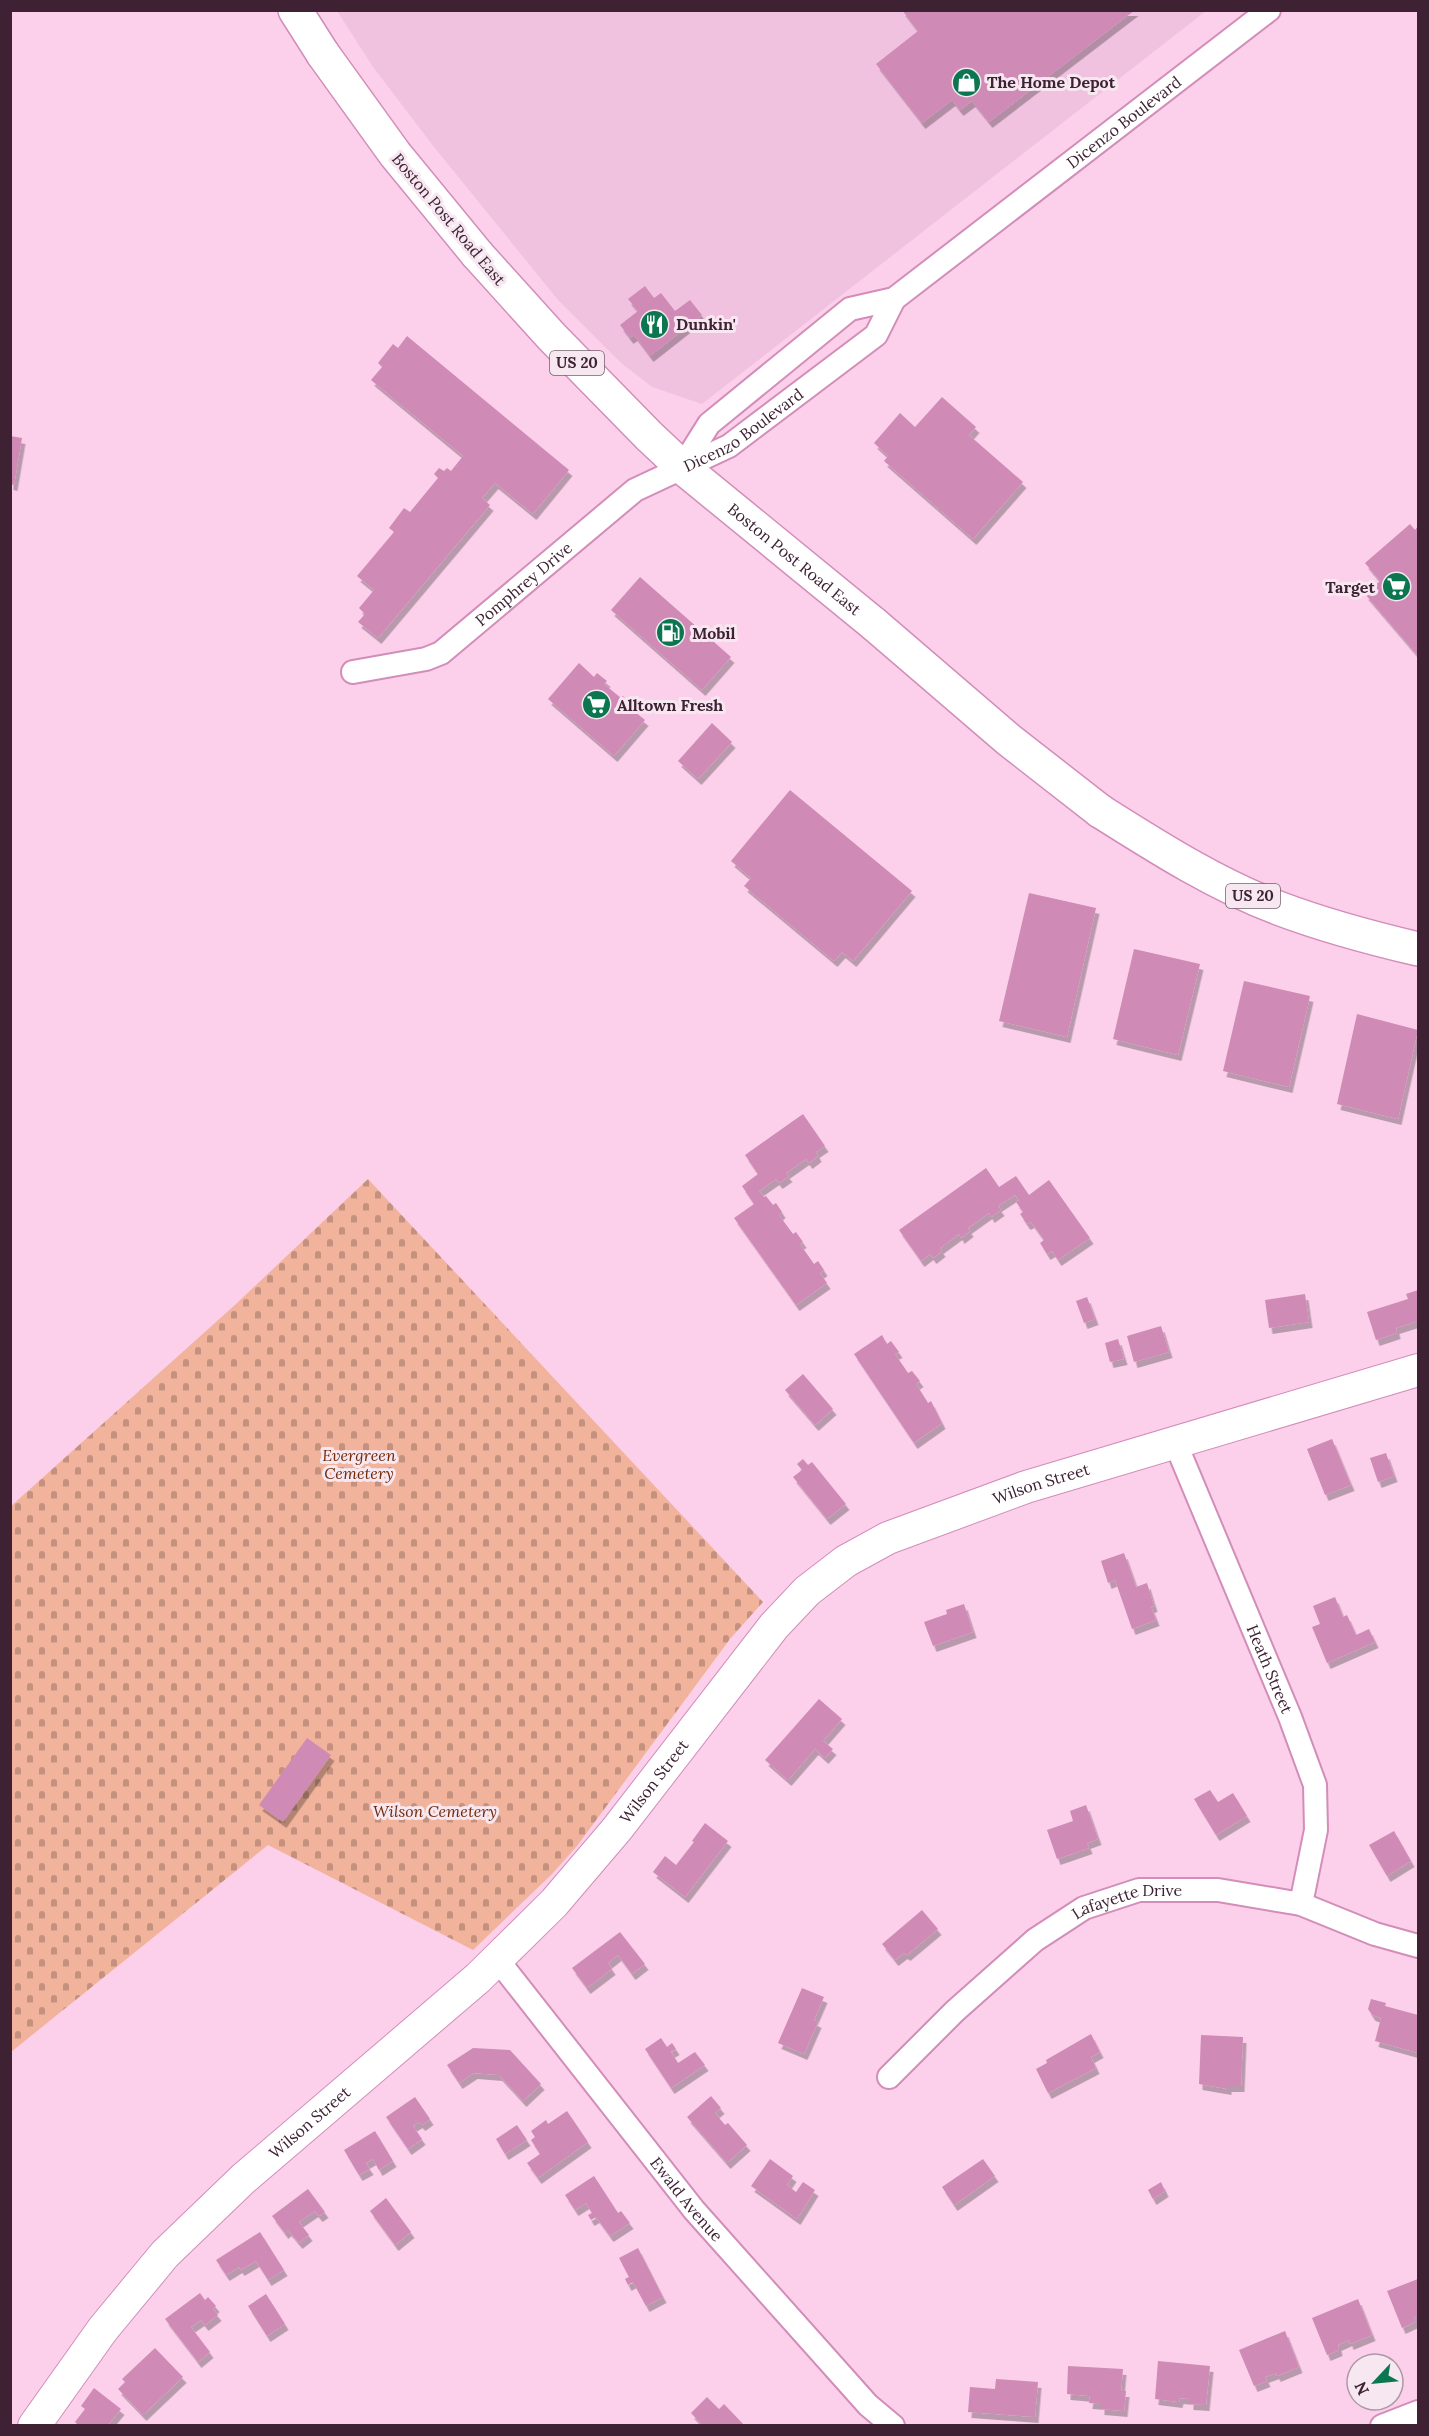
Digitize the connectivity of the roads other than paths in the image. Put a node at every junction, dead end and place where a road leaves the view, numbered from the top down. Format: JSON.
{"nodes":[{"id":1,"x":294,"y":10,"type":"edge"},
{"id":2,"x":1269,"y":10,"type":"edge"},
{"id":3,"x":894,"y":299,"type":"junction"},
{"id":4,"x":682,"y":467,"type":"junction"},
{"id":5,"x":353,"y":672,"type":"dead end"},
{"id":6,"x":1419,"y":949,"type":"edge"},
{"id":7,"x":1419,"y":1370,"type":"edge"},
{"id":8,"x":1175,"y":1442,"type":"junction"},
{"id":9,"x":1301,"y":1904,"type":"junction"},
{"id":10,"x":1419,"y":1946,"type":"edge"},
{"id":11,"x":496,"y":1959,"type":"junction"},
{"id":12,"x":889,"y":2077,"type":"dead end"},
{"id":13,"x":1419,"y":2412,"type":"edge"},
{"id":14,"x":34,"y":2426,"type":"edge"},
{"id":15,"x":892,"y":2426,"type":"edge"},
{"id":16,"x":1382,"y":2426,"type":"edge"}],
"edges":[{"from":1,"to":4,"type":"main road","name":"Boston Post Road East","number":"US 20"},
{"from":2,"to":3,"type":"street","name":"Dicenzo Boulevard"},
{"from":3,"to":4,"type":"street","name":"Dicenzo Boulevard"},
{"from":3,"to":4,"type":"street","name":"Dicenzo Boulevard"},
{"from":4,"to":5,"type":"street","name":"Pomphrey Drive"},
{"from":4,"to":6,"type":"main road","name":"Boston Post Road East","number":"US 20"},
{"from":7,"to":8,"type":"street","name":"Wilson Street"},
{"from":8,"to":9,"type":"street","name":"Heath Street"},
{"from":8,"to":11,"type":"street","name":"Wilson Street"},
{"from":9,"to":10,"type":"street","name":"Lafayette Drive"},
{"from":9,"to":12,"type":"street","name":"Lafayette Drive"},
{"from":11,"to":14,"type":"street","name":"Wilson Street"},
{"from":11,"to":15,"type":"street","name":"Ewald Avenue"},
{"from":13,"to":16,"type":"street"}]}
